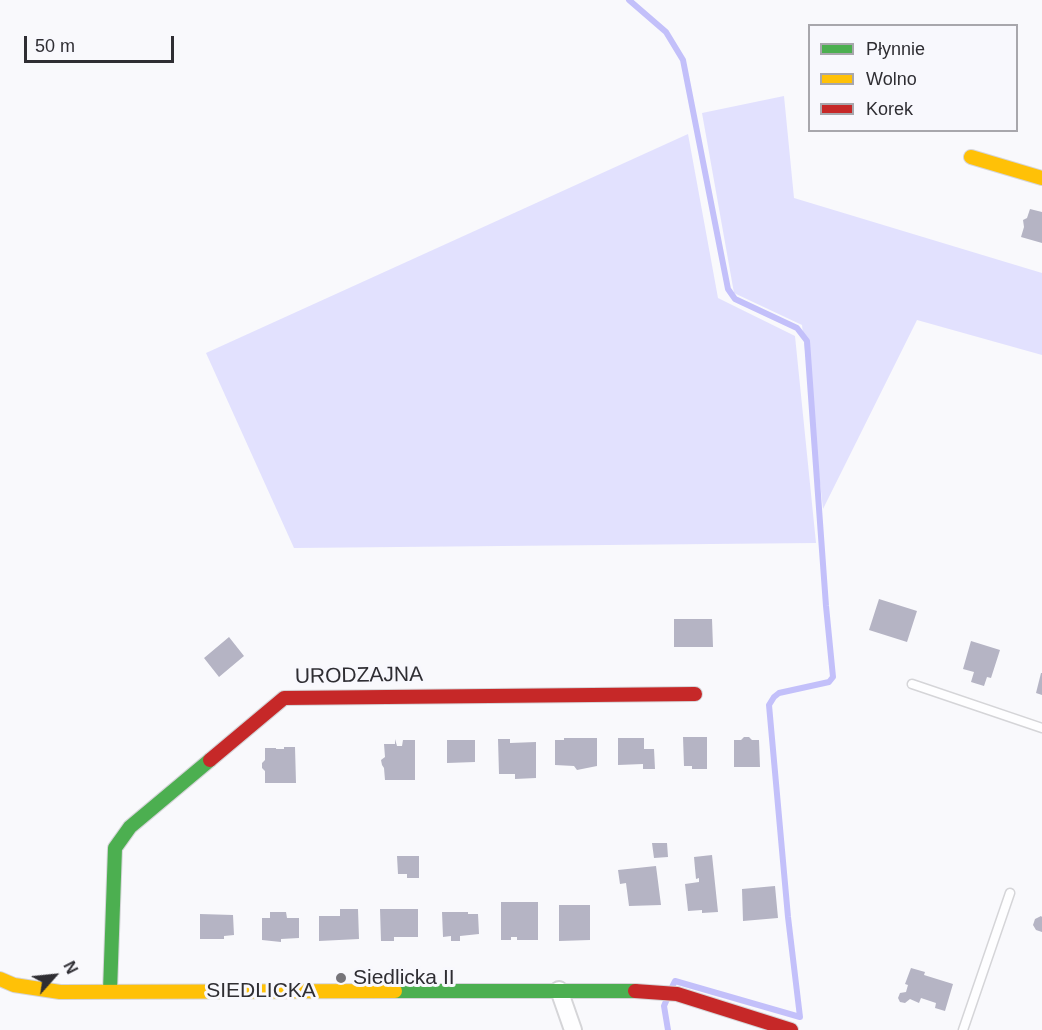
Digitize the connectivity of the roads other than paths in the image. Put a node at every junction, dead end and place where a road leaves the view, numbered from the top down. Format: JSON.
{"nodes":[{"id":1,"x":971,"y":157,"type":"dead end"},
{"id":2,"x":1042,"y":178,"type":"edge"},
{"id":3,"x":912,"y":684,"type":"dead end"},
{"id":4,"x":695,"y":694,"type":"dead end"},
{"id":5,"x":1042,"y":728,"type":"edge"},
{"id":6,"x":1010,"y":893,"type":"dead end"},
{"id":7,"x":0,"y":979,"type":"edge"},
{"id":8,"x":559,"y":990,"type":"junction"},
{"id":9,"x":110,"y":991,"type":"junction"},
{"id":10,"x":573,"y":1030,"type":"edge"},
{"id":11,"x":791,"y":1030,"type":"edge"},
{"id":12,"x":963,"y":1030,"type":"edge"}],
"edges":[{"from":1,"to":2,"type":"street"},
{"from":3,"to":5,"type":"lane"},
{"from":4,"to":9,"type":"street","name":"URODZAJNA"},
{"from":6,"to":12,"type":"lane"},
{"from":7,"to":9,"type":"street","name":"SIEDLICKA"},
{"from":8,"to":9,"type":"street","name":"SIEDLICKA"},
{"from":8,"to":10,"type":"street"},
{"from":8,"to":11,"type":"street","name":"SIEDLICKA"}]}
